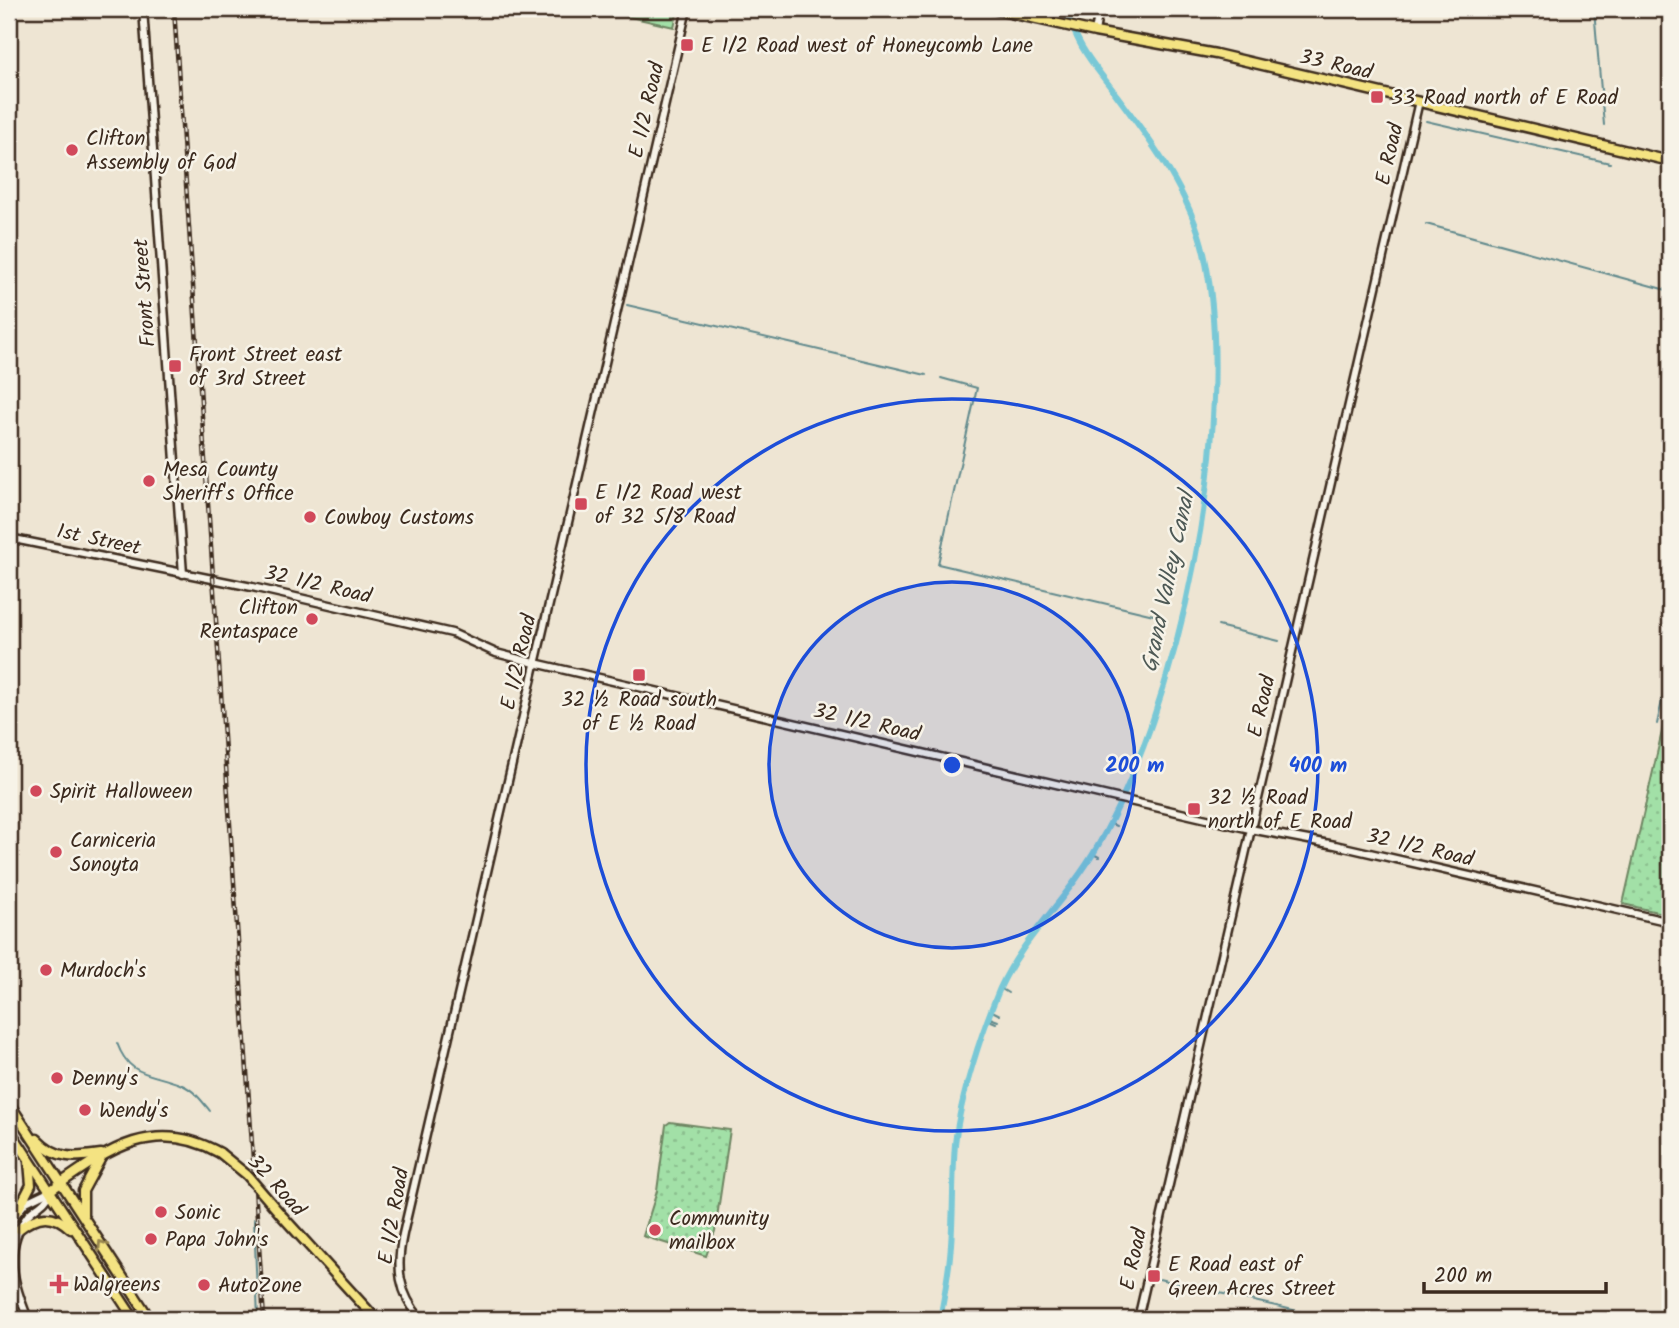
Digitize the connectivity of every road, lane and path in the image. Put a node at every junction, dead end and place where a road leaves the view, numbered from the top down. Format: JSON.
{"nodes":[{"id":1,"x":143,"y":9,"type":"edge"},
{"id":2,"x":687,"y":9,"type":"edge"},
{"id":3,"x":992,"y":9,"type":"edge"},
{"id":4,"x":1099,"y":9,"type":"edge"},
{"id":5,"x":1095,"y":32,"type":"junction"},
{"id":6,"x":1419,"y":101,"type":"junction"},
{"id":7,"x":1670,"y":161,"type":"edge"},
{"id":8,"x":9,"y":538,"type":"edge"},
{"id":9,"x":183,"y":574,"type":"junction"},
{"id":10,"x":535,"y":663,"type":"junction"},
{"id":11,"x":1250,"y":829,"type":"junction"},
{"id":12,"x":1670,"y":922,"type":"edge"},
{"id":13,"x":9,"y":1102,"type":"edge"},
{"id":14,"x":22,"y":1124,"type":"junction"},
{"id":15,"x":9,"y":1129,"type":"edge"},
{"id":16,"x":104,"y":1154,"type":"junction"},
{"id":17,"x":29,"y":1159,"type":"junction"},
{"id":18,"x":62,"y":1182,"type":"junction"},
{"id":19,"x":51,"y":1190,"type":"junction"},
{"id":20,"x":18,"y":1210,"type":"junction"},
{"id":21,"x":83,"y":1216,"type":"junction"},
{"id":22,"x":9,"y":1223,"type":"edge"},
{"id":23,"x":19,"y":1229,"type":"junction"},
{"id":24,"x":84,"y":1243,"type":"junction"},
{"id":25,"x":10,"y":1275,"type":"edge"},
{"id":26,"x":9,"y":1303,"type":"edge"},
{"id":27,"x":150,"y":1318,"type":"edge"},
{"id":28,"x":22,"y":1319,"type":"edge"},
{"id":29,"x":28,"y":1319,"type":"edge"},
{"id":30,"x":134,"y":1319,"type":"edge"},
{"id":31,"x":376,"y":1319,"type":"edge"},
{"id":32,"x":421,"y":1319,"type":"edge"},
{"id":33,"x":1138,"y":1319,"type":"edge"}],
"edges":[{"from":1,"to":9,"type":"street","name":"Front Street"},
{"from":2,"to":10,"type":"street","name":"E 1/2 Road"},
{"from":3,"to":5,"type":"main road","name":"33 Road"},
{"from":4,"to":5,"type":"street"},
{"from":5,"to":6,"type":"main road","name":"33 Road"},
{"from":6,"to":7,"type":"main road","name":"33 Road"},
{"from":6,"to":11,"type":"street","name":"E Road"},
{"from":8,"to":9,"type":"street","name":"1st Street"},
{"from":9,"to":10,"type":"street","name":"32 1/2 Road"},
{"from":10,"to":11,"type":"street","name":"32 1/2 Road"},
{"from":10,"to":32,"type":"street","name":"E 1/2 Road"},
{"from":11,"to":12,"type":"street","name":"32 1/2 Road"},
{"from":11,"to":33,"type":"street","name":"E Road"},
{"from":13,"to":14,"type":"main road"},
{"from":14,"to":16,"type":"main road"},
{"from":14,"to":18,"type":"main road"},
{"from":15,"to":17,"type":"main road"},
{"from":16,"to":18,"type":"main road","name":"32 Road"},
{"from":16,"to":21,"type":"main road"},
{"from":16,"to":31,"type":"main road","name":"32 Road","bridge":true},
{"from":17,"to":19,"type":"main road"},
{"from":17,"to":20,"type":"main road"},
{"from":18,"to":19,"type":"main road","name":"32 Road"},
{"from":18,"to":21,"type":"main road"},
{"from":19,"to":20,"type":"street","name":"32 Road"},
{"from":19,"to":23,"type":"street","name":"32 Road"},
{"from":19,"to":24,"type":"main road"},
{"from":20,"to":22,"type":"street","name":"32 Road"},
{"from":27,"to":21,"type":"main road","one_way":true},
{"from":23,"to":24,"type":"main road"},
{"from":23,"to":25,"type":"street","name":"32 Road"},
{"from":24,"to":30,"type":"main road"},
{"from":25,"to":29,"type":"street","name":"32 Road"},
{"from":26,"to":28,"type":"street"}]}
